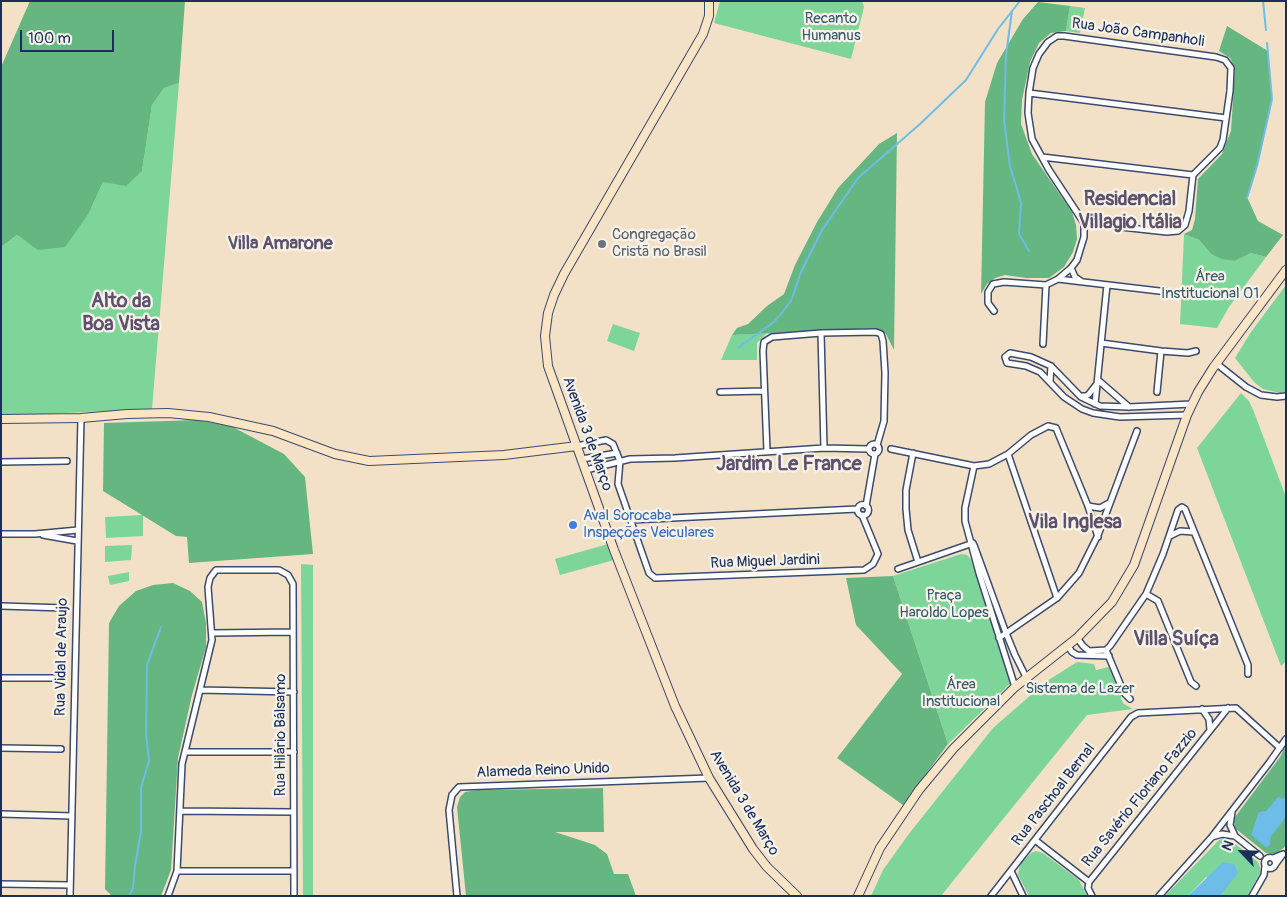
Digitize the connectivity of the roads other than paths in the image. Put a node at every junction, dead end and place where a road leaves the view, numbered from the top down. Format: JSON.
{"nodes":[{"id":1,"x":709,"y":1,"type":"edge"},
{"id":2,"x":1028,"y":93,"type":"junction"},
{"id":3,"x":1226,"y":118,"type":"junction"},
{"id":4,"x":1042,"y":158,"type":"junction"},
{"id":5,"x":1193,"y":175,"type":"junction"},
{"id":6,"x":1084,"y":222,"type":"junction"},
{"id":7,"x":1071,"y":268,"type":"junction"},
{"id":8,"x":1286,"y":270,"type":"edge"},
{"id":9,"x":1058,"y":279,"type":"junction"},
{"id":10,"x":1081,"y":282,"type":"junction"},
{"id":11,"x":1046,"y":285,"type":"junction"},
{"id":12,"x":1107,"y":285,"type":"junction"},
{"id":13,"x":1176,"y":293,"type":"dead end"},
{"id":14,"x":994,"y":311,"type":"dead end"},
{"id":15,"x":821,"y":333,"type":"junction"},
{"id":16,"x":1102,"y":343,"type":"junction"},
{"id":17,"x":1043,"y":344,"type":"dead end"},
{"id":18,"x":1161,"y":351,"type":"junction"},
{"id":19,"x":1196,"y":351,"type":"dead end"},
{"id":20,"x":1217,"y":364,"type":"junction"},
{"id":21,"x":1051,"y":366,"type":"junction"},
{"id":22,"x":1098,"y":380,"type":"junction"},
{"id":23,"x":1050,"y":381,"type":"junction"},
{"id":24,"x":764,"y":390,"type":"junction"},
{"id":25,"x":720,"y":392,"type":"dead end"},
{"id":26,"x":1157,"y":392,"type":"dead end"},
{"id":27,"x":1081,"y":396,"type":"junction"},
{"id":28,"x":1286,"y":396,"type":"edge"},
{"id":29,"x":1095,"y":404,"type":"junction"},
{"id":30,"x":1192,"y":404,"type":"junction"},
{"id":31,"x":1129,"y":408,"type":"junction"},
{"id":32,"x":1187,"y":415,"type":"junction"},
{"id":33,"x":81,"y":418,"type":"junction"},
{"id":34,"x":1,"y":419,"type":"edge"},
{"id":35,"x":1137,"y":431,"type":"dead end"},
{"id":36,"x":877,"y":445,"type":"junction"},
{"id":37,"x":577,"y":446,"type":"junction"},
{"id":38,"x":824,"y":448,"type":"junction"},
{"id":39,"x":869,"y":448,"type":"junction"},
{"id":40,"x":890,"y":449,"type":"dead end"},
{"id":41,"x":767,"y":451,"type":"junction"},
{"id":42,"x":617,"y":453,"type":"junction"},
{"id":43,"x":913,"y":453,"type":"junction"},
{"id":44,"x":875,"y":454,"type":"junction"},
{"id":45,"x":1008,"y":454,"type":"junction"},
{"id":46,"x":582,"y":459,"type":"junction"},
{"id":47,"x":66,"y":461,"type":"dead end"},
{"id":48,"x":620,"y":461,"type":"junction"},
{"id":49,"x":1,"y":462,"type":"edge"},
{"id":50,"x":974,"y":466,"type":"junction"},
{"id":51,"x":586,"y":470,"type":"junction"},
{"id":52,"x":1109,"y":502,"type":"junction"},
{"id":53,"x":866,"y":506,"type":"junction"},
{"id":54,"x":1088,"y":506,"type":"junction"},
{"id":55,"x":857,"y":508,"type":"junction"},
{"id":56,"x":862,"y":515,"type":"junction"},
{"id":57,"x":630,"y":520,"type":"junction"},
{"id":58,"x":78,"y":530,"type":"junction"},
{"id":59,"x":1194,"y":532,"type":"junction"},
{"id":60,"x":1,"y":534,"type":"edge"},
{"id":61,"x":35,"y":534,"type":"junction"},
{"id":62,"x":1170,"y":536,"type":"junction"},
{"id":63,"x":1098,"y":537,"type":"junction"},
{"id":64,"x":77,"y":541,"type":"junction"},
{"id":65,"x":972,"y":543,"type":"junction"},
{"id":66,"x":918,"y":562,"type":"junction"},
{"id":67,"x":898,"y":568,"type":"dead end"},
{"id":68,"x":1146,"y":594,"type":"junction"},
{"id":69,"x":1058,"y":598,"type":"junction"},
{"id":70,"x":1,"y":606,"type":"edge"},
{"id":71,"x":65,"y":608,"type":"dead end"},
{"id":72,"x":293,"y":632,"type":"junction"},
{"id":73,"x":212,"y":633,"type":"junction"},
{"id":74,"x":1006,"y":633,"type":"junction"},
{"id":75,"x":999,"y":638,"type":"junction"},
{"id":76,"x":1077,"y":638,"type":"junction"},
{"id":77,"x":1067,"y":644,"type":"junction"},
{"id":78,"x":1108,"y":653,"type":"junction"},
{"id":79,"x":1248,"y":674,"type":"dead end"},
{"id":80,"x":1026,"y":677,"type":"junction"},
{"id":81,"x":1,"y":678,"type":"edge"},
{"id":82,"x":60,"y":678,"type":"dead end"},
{"id":83,"x":1196,"y":686,"type":"dead end"},
{"id":84,"x":1016,"y":687,"type":"junction"},
{"id":85,"x":200,"y":690,"type":"junction"},
{"id":86,"x":294,"y":692,"type":"junction"},
{"id":87,"x":1130,"y":699,"type":"dead end"},
{"id":88,"x":1228,"y":708,"type":"junction"},
{"id":89,"x":1202,"y":709,"type":"junction"},
{"id":90,"x":1210,"y":730,"type":"junction"},
{"id":91,"x":1286,"y":739,"type":"edge"},
{"id":92,"x":1,"y":748,"type":"edge"},
{"id":93,"x":1280,"y":748,"type":"junction"},
{"id":94,"x":61,"y":749,"type":"dead end"},
{"id":95,"x":185,"y":752,"type":"junction"},
{"id":96,"x":294,"y":752,"type":"junction"},
{"id":97,"x":710,"y":778,"type":"junction"},
{"id":98,"x":180,"y":811,"type":"junction"},
{"id":99,"x":1232,"y":811,"type":"junction"},
{"id":100,"x":293,"y":812,"type":"junction"},
{"id":101,"x":1,"y":814,"type":"edge"},
{"id":102,"x":72,"y":816,"type":"junction"},
{"id":103,"x":1236,"y":836,"type":"junction"},
{"id":104,"x":1211,"y":838,"type":"junction"},
{"id":105,"x":1035,"y":840,"type":"junction"},
{"id":106,"x":1284,"y":853,"type":"edge"},
{"id":107,"x":1260,"y":856,"type":"junction"},
{"id":108,"x":1271,"y":858,"type":"junction"},
{"id":109,"x":1275,"y":865,"type":"junction"},
{"id":110,"x":1265,"y":866,"type":"junction"},
{"id":111,"x":1010,"y":870,"type":"junction"},
{"id":112,"x":177,"y":871,"type":"junction"},
{"id":113,"x":294,"y":871,"type":"junction"},
{"id":114,"x":1088,"y":882,"type":"junction"},
{"id":115,"x":1,"y":884,"type":"edge"},
{"id":116,"x":70,"y":886,"type":"junction"},
{"id":117,"x":70,"y":896,"type":"edge"},
{"id":118,"x":168,"y":896,"type":"edge"},
{"id":119,"x":294,"y":896,"type":"edge"},
{"id":120,"x":457,"y":896,"type":"edge"},
{"id":121,"x":797,"y":896,"type":"edge"},
{"id":122,"x":858,"y":896,"type":"edge"},
{"id":123,"x":990,"y":896,"type":"edge"},
{"id":124,"x":1024,"y":896,"type":"edge"},
{"id":125,"x":1092,"y":896,"type":"edge"},
{"id":126,"x":1159,"y":896,"type":"edge"},
{"id":127,"x":1252,"y":896,"type":"edge"}],
"edges":[{"from":1,"to":37,"type":"street","name":"Avenida 3 de Março"},
{"from":2,"to":3,"type":"street"},
{"from":2,"to":3,"type":"street","name":"Rua João Campanholi"},
{"from":2,"to":4,"type":"street"},
{"from":3,"to":5,"type":"street"},
{"from":4,"to":5,"type":"street"},
{"from":4,"to":6,"type":"street"},
{"from":5,"to":6,"type":"street"},
{"from":6,"to":7,"type":"street"},
{"from":7,"to":9,"type":"street"},
{"from":7,"to":10,"type":"street"},
{"from":8,"to":20,"type":"street"},
{"from":9,"to":10,"type":"street"},
{"from":9,"to":11,"type":"street"},
{"from":10,"to":12,"type":"street"},
{"from":11,"to":14,"type":"street"},
{"from":11,"to":17,"type":"street"},
{"from":12,"to":13,"type":"street"},
{"from":12,"to":16,"type":"street"},
{"from":15,"to":24,"type":"street"},
{"from":15,"to":36,"type":"street"},
{"from":15,"to":38,"type":"street"},
{"from":16,"to":18,"type":"street"},
{"from":16,"to":22,"type":"street"},
{"from":18,"to":19,"type":"street"},
{"from":18,"to":26,"type":"street"},
{"from":20,"to":28,"type":"street"},
{"from":20,"to":30,"type":"street"},
{"from":21,"to":23,"type":"street"},
{"from":21,"to":23,"type":"street"},
{"from":21,"to":27,"type":"street"},
{"from":22,"to":27,"type":"street"},
{"from":22,"to":29,"type":"street"},
{"from":22,"to":31,"type":"street"},
{"from":23,"to":32,"type":"street"},
{"from":24,"to":25,"type":"street"},
{"from":24,"to":41,"type":"street"},
{"from":27,"to":29,"type":"street"},
{"from":29,"to":31,"type":"street"},
{"from":30,"to":31,"type":"street"},
{"from":30,"to":32,"type":"street"},
{"from":32,"to":76,"type":"street"},
{"from":33,"to":34,"type":"street"},
{"from":33,"to":37,"type":"street"},
{"from":33,"to":58,"type":"street","name":"Rua Vidal de Araujo"},
{"from":35,"to":52,"type":"street"},
{"from":36,"to":39,"type":"street"},
{"from":36,"to":44,"type":"street"},
{"from":37,"to":42,"type":"street"},
{"from":37,"to":46,"type":"street","name":"Avenida 3 de Março"},
{"from":38,"to":39,"type":"street"},
{"from":38,"to":41,"type":"street"},
{"from":39,"to":44,"type":"street"},
{"from":40,"to":43,"type":"street"},
{"from":41,"to":48,"type":"street"},
{"from":42,"to":46,"type":"street"},
{"from":42,"to":48,"type":"street"},
{"from":43,"to":50,"type":"street"},
{"from":43,"to":66,"type":"street"},
{"from":44,"to":53,"type":"street"},
{"from":45,"to":50,"type":"street"},
{"from":45,"to":54,"type":"street"},
{"from":45,"to":69,"type":"street"},
{"from":46,"to":51,"type":"street","name":"Avenida 3 de Março"},
{"from":47,"to":49,"type":"street"},
{"from":48,"to":51,"type":"street"},
{"from":48,"to":57,"type":"street"},
{"from":50,"to":65,"type":"street"},
{"from":51,"to":97,"type":"street","name":"Avenida 3 de Março"},
{"from":52,"to":54,"type":"street"},
{"from":52,"to":63,"type":"street"},
{"from":53,"to":55,"type":"street"},
{"from":53,"to":56,"type":"street"},
{"from":54,"to":63,"type":"street"},
{"from":55,"to":56,"type":"street"},
{"from":55,"to":57,"type":"street"},
{"from":56,"to":57,"type":"street","name":"Rua Miguel Jardini"},
{"from":58,"to":61,"type":"street"},
{"from":58,"to":64,"type":"street","name":"Rua Vidal de Araujo"},
{"from":59,"to":62,"type":"street"},
{"from":59,"to":62,"type":"street"},
{"from":59,"to":79,"type":"street"},
{"from":60,"to":61,"type":"street"},
{"from":61,"to":64,"type":"street"},
{"from":62,"to":68,"type":"street"},
{"from":63,"to":69,"type":"street"},
{"from":64,"to":102,"type":"street","name":"Rua Vidal de Araujo"},
{"from":65,"to":66,"type":"street"},
{"from":65,"to":74,"type":"street"},
{"from":65,"to":75,"type":"street"},
{"from":66,"to":67,"type":"street"},
{"from":68,"to":78,"type":"street"},
{"from":68,"to":83,"type":"street"},
{"from":69,"to":74,"type":"street"},
{"from":70,"to":71,"type":"street"},
{"from":72,"to":73,"type":"street"},
{"from":72,"to":73,"type":"street","name":"Rua Hilário Bálsamo"},
{"from":72,"to":86,"type":"street","name":"Rua Hilário Bálsamo"},
{"from":73,"to":85,"type":"street"},
{"from":74,"to":75,"type":"street"},
{"from":74,"to":80,"type":"street"},
{"from":75,"to":84,"type":"street"},
{"from":76,"to":77,"type":"street"},
{"from":76,"to":78,"type":"street"},
{"from":77,"to":78,"type":"street"},
{"from":77,"to":80,"type":"street"},
{"from":78,"to":87,"type":"street"},
{"from":80,"to":84,"type":"street"},
{"from":81,"to":82,"type":"street"},
{"from":84,"to":122,"type":"street"},
{"from":85,"to":86,"type":"street"},
{"from":85,"to":95,"type":"street"},
{"from":86,"to":96,"type":"street","name":"Rua Hilário Bálsamo"},
{"from":88,"to":89,"type":"street"},
{"from":88,"to":90,"type":"street","name":"Rua Savério Floriano Fazzio"},
{"from":88,"to":93,"type":"street"},
{"from":89,"to":90,"type":"street","name":"Rua Savério Floriano Fazzio"},
{"from":89,"to":105,"type":"street","name":"Rua Paschoal Bernal"},
{"from":90,"to":114,"type":"street","name":"Rua Savério Floriano Fazzio"},
{"from":91,"to":93,"type":"street"},
{"from":92,"to":94,"type":"street"},
{"from":93,"to":99,"type":"street"},
{"from":95,"to":96,"type":"street"},
{"from":95,"to":98,"type":"street"},
{"from":96,"to":100,"type":"street","name":"Rua Hilário Bálsamo"},
{"from":97,"to":120,"type":"street","name":"Alameda Reino Unido"},
{"from":97,"to":121,"type":"street","name":"Avenida 3 de Março"},
{"from":98,"to":100,"type":"street"},
{"from":98,"to":112,"type":"street"},
{"from":99,"to":103,"type":"street"},
{"from":99,"to":104,"type":"street"},
{"from":100,"to":113,"type":"street","name":"Rua Hilário Bálsamo"},
{"from":101,"to":102,"type":"street"},
{"from":102,"to":116,"type":"street","name":"Rua Vidal de Araujo"},
{"from":103,"to":104,"type":"street"},
{"from":103,"to":107,"type":"street"},
{"from":104,"to":126,"type":"street"},
{"from":105,"to":111,"type":"street","name":"Rua Paschoal Bernal"},
{"from":105,"to":114,"type":"street"},
{"from":106,"to":108,"type":"street"},
{"from":106,"to":109,"type":"street"},
{"from":107,"to":108,"type":"street"},
{"from":107,"to":110,"type":"street"},
{"from":108,"to":109,"type":"street"},
{"from":108,"to":110,"type":"street"},
{"from":109,"to":110,"type":"street"},
{"from":110,"to":127,"type":"street"},
{"from":111,"to":123,"type":"street","name":"Rua Paschoal Bernal"},
{"from":111,"to":124,"type":"street"},
{"from":112,"to":113,"type":"street"},
{"from":112,"to":118,"type":"street"},
{"from":113,"to":119,"type":"street","name":"Rua Hilário Bálsamo"},
{"from":114,"to":125,"type":"street"},
{"from":115,"to":116,"type":"street"},
{"from":116,"to":117,"type":"street","name":"Rua Vidal de Araujo"}]}
